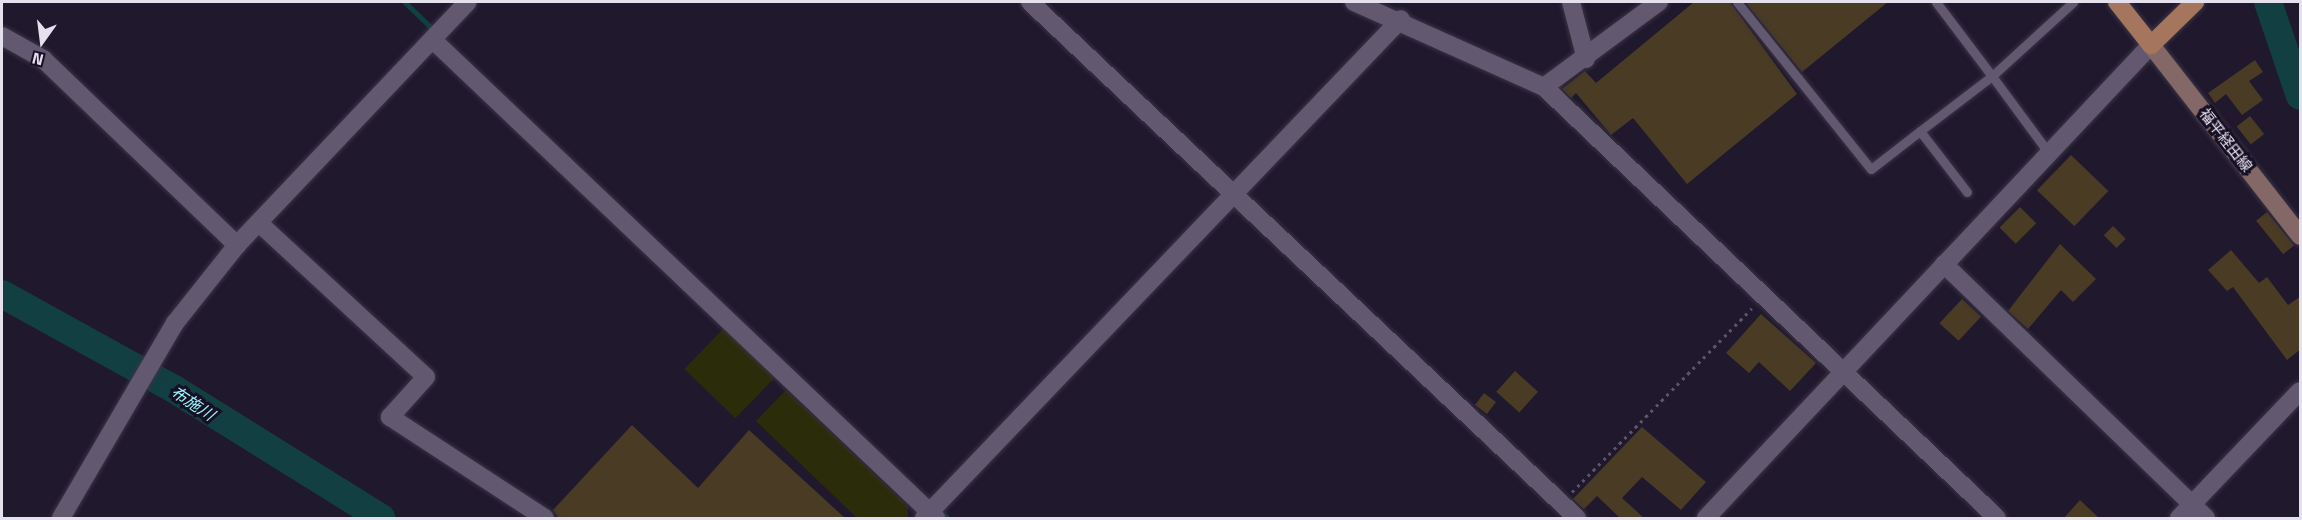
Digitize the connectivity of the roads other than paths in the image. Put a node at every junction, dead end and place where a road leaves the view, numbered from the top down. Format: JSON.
{"nodes":[{"id":1,"x":468,"y":2,"type":"edge"},
{"id":2,"x":1030,"y":2,"type":"edge"},
{"id":3,"x":1354,"y":2,"type":"edge"},
{"id":4,"x":1571,"y":2,"type":"edge"},
{"id":5,"x":1659,"y":2,"type":"edge"},
{"id":6,"x":1737,"y":2,"type":"edge"},
{"id":7,"x":1936,"y":2,"type":"edge"},
{"id":8,"x":2073,"y":2,"type":"edge"},
{"id":9,"x":2117,"y":2,"type":"edge"},
{"id":10,"x":2195,"y":2,"type":"edge"},
{"id":11,"x":1401,"y":20,"type":"junction"},
{"id":12,"x":2,"y":36,"type":"edge"},
{"id":13,"x":433,"y":40,"type":"junction"},
{"id":14,"x":2151,"y":45,"type":"junction"},
{"id":15,"x":1586,"y":59,"type":"junction"},
{"id":16,"x":1992,"y":76,"type":"junction"},
{"id":17,"x":1545,"y":87,"type":"junction"},
{"id":18,"x":1920,"y":131,"type":"junction"},
{"id":19,"x":2048,"y":152,"type":"junction"},
{"id":20,"x":1234,"y":192,"type":"junction"},
{"id":21,"x":1967,"y":192,"type":"dead end"},
{"id":22,"x":259,"y":223,"type":"junction"},
{"id":23,"x":2301,"y":236,"type":"edge"},
{"id":24,"x":237,"y":245,"type":"junction"},
{"id":25,"x":1944,"y":264,"type":"junction"},
{"id":26,"x":1844,"y":371,"type":"junction"},
{"id":27,"x":2301,"y":391,"type":"edge"},
{"id":28,"x":2192,"y":505,"type":"junction"},
{"id":29,"x":930,"y":516,"type":"edge"},
{"id":30,"x":61,"y":519,"type":"edge"},
{"id":31,"x":545,"y":519,"type":"edge"},
{"id":32,"x":1577,"y":519,"type":"edge"},
{"id":33,"x":1706,"y":519,"type":"edge"},
{"id":34,"x":1997,"y":519,"type":"edge"},
{"id":35,"x":2179,"y":519,"type":"edge"},
{"id":36,"x":2206,"y":519,"type":"edge"}],
"edges":[{"from":1,"to":13,"type":"street"},
{"from":2,"to":20,"type":"street"},
{"from":3,"to":11,"type":"street"},
{"from":4,"to":15,"type":"street"},
{"from":5,"to":15,"type":"street"},
{"from":6,"to":18,"type":"lane"},
{"from":7,"to":16,"type":"lane"},
{"from":8,"to":16,"type":"lane"},
{"from":9,"to":14,"type":"main road"},
{"from":10,"to":14,"type":"main road"},
{"from":11,"to":17,"type":"street"},
{"from":11,"to":20,"type":"street"},
{"from":12,"to":24,"type":"street"},
{"from":13,"to":22,"type":"street"},
{"from":13,"to":29,"type":"street"},
{"from":14,"to":19,"type":"street"},
{"from":14,"to":23,"type":"main road","name":"福平経田線"},
{"from":15,"to":17,"type":"street"},
{"from":16,"to":18,"type":"lane"},
{"from":16,"to":19,"type":"lane"},
{"from":17,"to":26,"type":"street"},
{"from":18,"to":21,"type":"lane"},
{"from":19,"to":25,"type":"street"},
{"from":20,"to":29,"type":"street"},
{"from":20,"to":32,"type":"street"},
{"from":22,"to":24,"type":"street"},
{"from":22,"to":31,"type":"street"},
{"from":24,"to":30,"type":"street"},
{"from":25,"to":26,"type":"street"},
{"from":25,"to":28,"type":"street"},
{"from":26,"to":33,"type":"street"},
{"from":26,"to":34,"type":"street"},
{"from":27,"to":28,"type":"street"},
{"from":28,"to":35,"type":"street"},
{"from":28,"to":36,"type":"street"}]}
